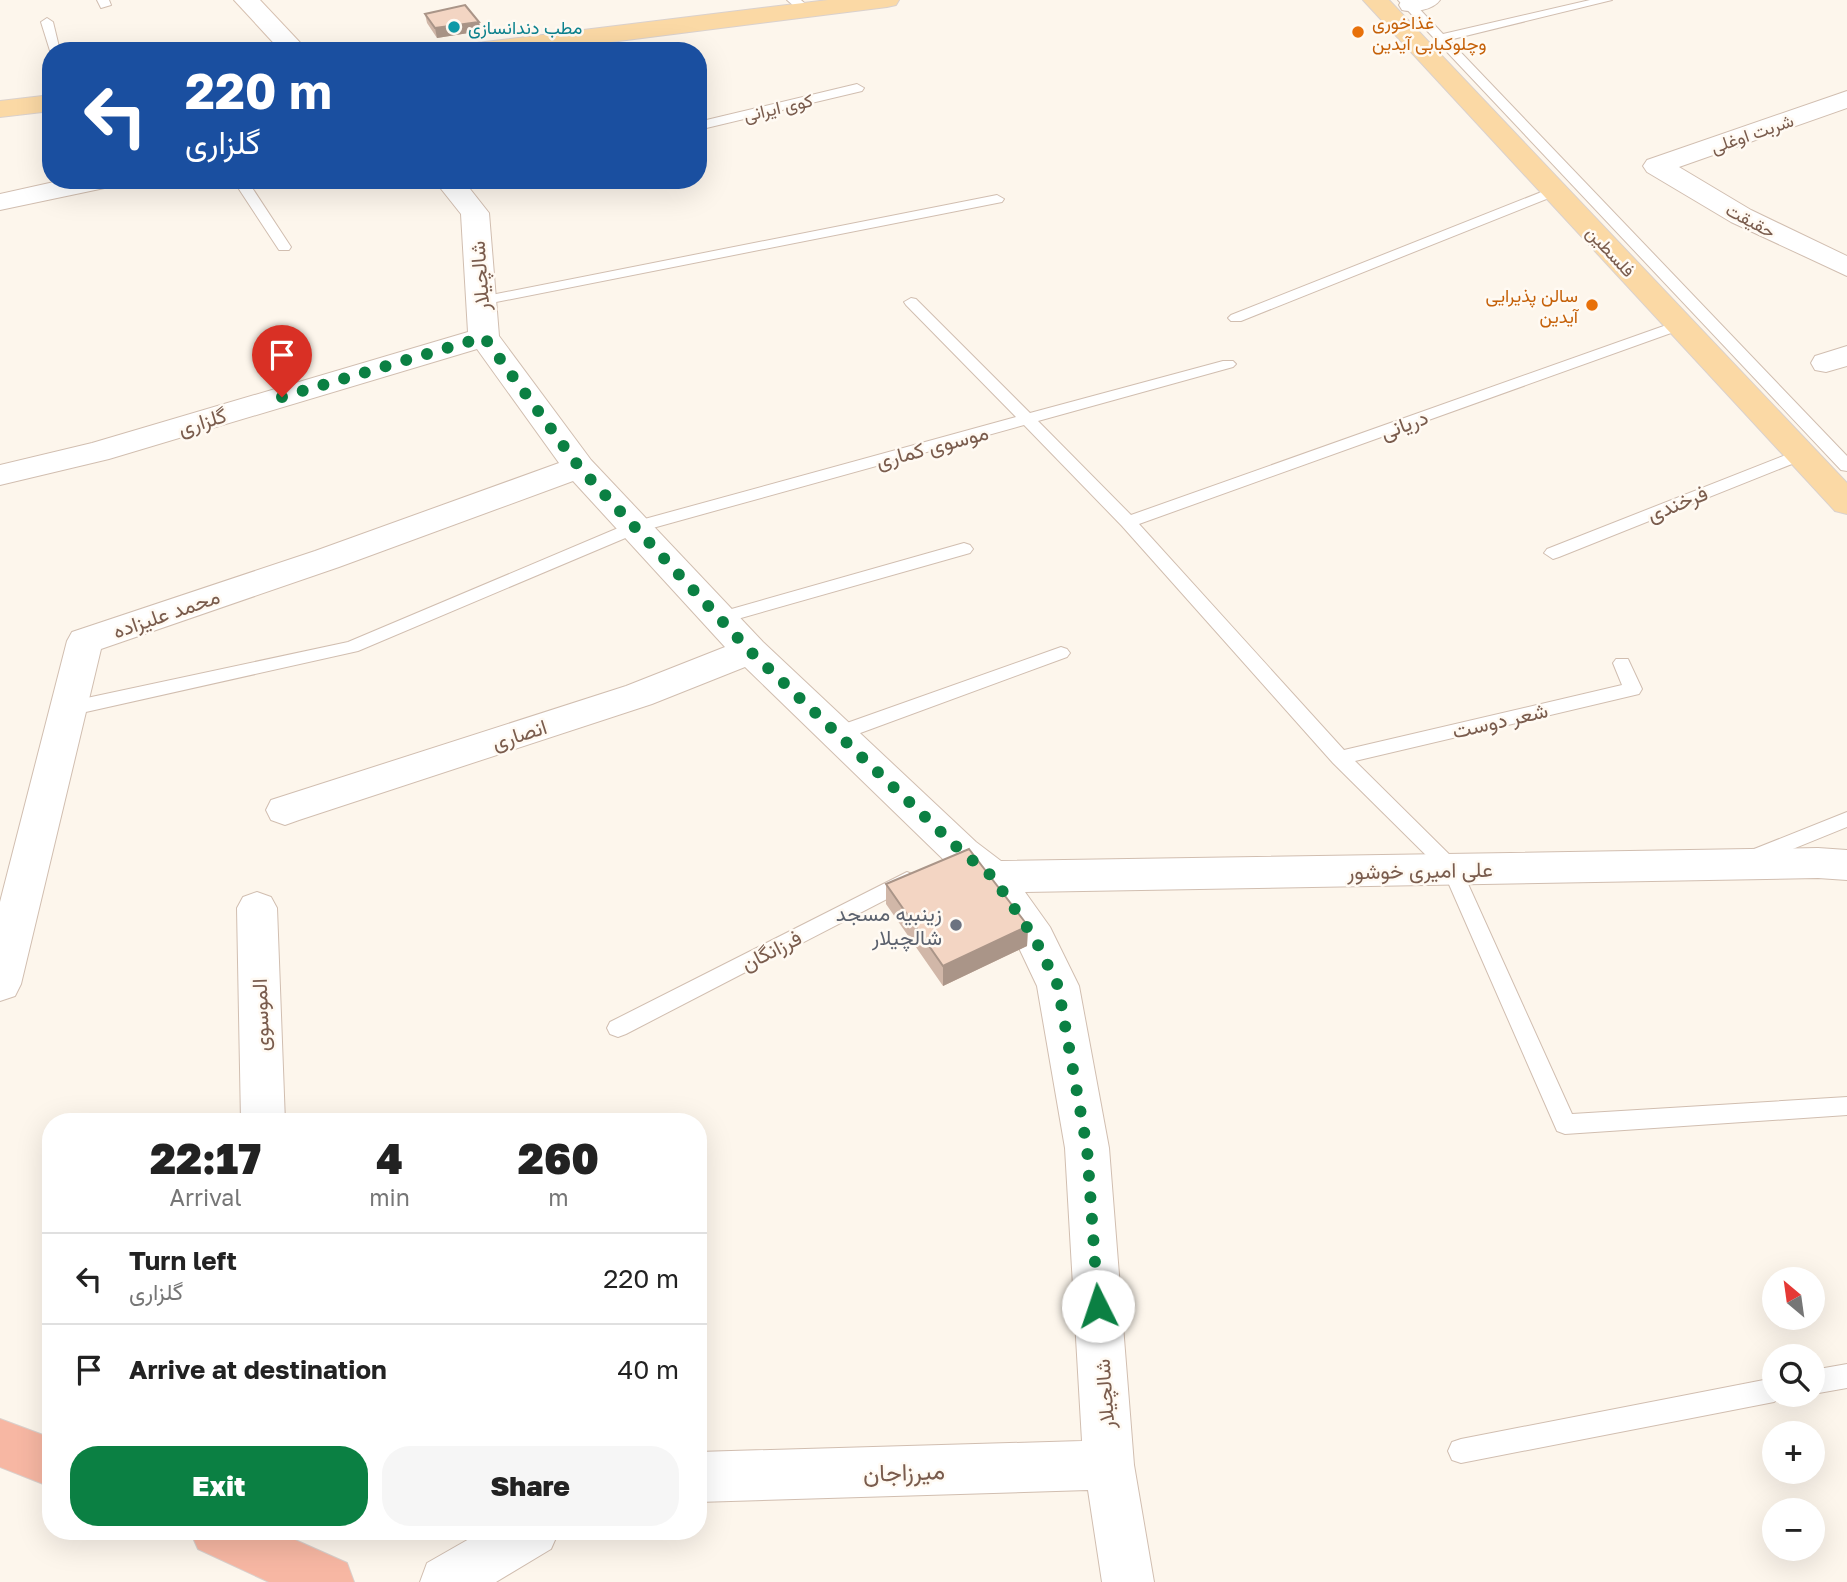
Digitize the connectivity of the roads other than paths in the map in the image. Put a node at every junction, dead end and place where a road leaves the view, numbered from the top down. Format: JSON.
{"nodes":[{"id":1,"x":246,"y":0,"type":"edge"},
{"id":2,"x":887,"y":0,"type":"edge"},
{"id":3,"x":1375,"y":0,"type":"edge"},
{"id":4,"x":1606,"y":0,"type":"edge"},
{"id":5,"x":1415,"y":2,"type":"edge"},
{"id":6,"x":799,"y":5,"type":"edge"},
{"id":7,"x":47,"y":22,"type":"dead end"},
{"id":8,"x":1443,"y":38,"type":"junction"},
{"id":9,"x":52,"y":42,"type":"edge"},
{"id":10,"x":286,"y":42,"type":"edge"},
{"id":11,"x":540,"y":42,"type":"edge"},
{"id":12,"x":857,"y":88,"type":"dead end"},
{"id":13,"x":1847,"y":99,"type":"edge"},
{"id":14,"x":42,"y":104,"type":"edge"},
{"id":15,"x":0,"y":109,"type":"edge"},
{"id":16,"x":707,"y":124,"type":"edge"},
{"id":17,"x":1657,"y":166,"type":"joint"},
{"id":18,"x":61,"y":189,"type":"edge"},
{"id":19,"x":246,"y":189,"type":"edge"},
{"id":20,"x":460,"y":189,"type":"edge"},
{"id":21,"x":1554,"y":191,"type":"junction"},
{"id":22,"x":997,"y":199,"type":"dead end"},
{"id":23,"x":0,"y":202,"type":"edge"},
{"id":24,"x":284,"y":247,"type":"dead end"},
{"id":25,"x":1847,"y":267,"type":"edge"},
{"id":26,"x":481,"y":301,"type":"junction"},
{"id":27,"x":911,"y":302,"type":"dead end"},
{"id":28,"x":1236,"y":318,"type":"dead end"},
{"id":29,"x":1680,"y":325,"type":"junction"},
{"id":30,"x":484,"y":337,"type":"junction"},
{"id":31,"x":1228,"y":364,"type":"dead end"},
{"id":32,"x":1026,"y":420,"type":"junction"},
{"id":33,"x":1801,"y":454,"type":"junction"},
{"id":34,"x":1847,"y":466,"type":"edge"},
{"id":35,"x":579,"y":467,"type":"junction"},
{"id":36,"x":0,"y":475,"type":"edge"},
{"id":37,"x":1847,"y":503,"type":"edge"},
{"id":38,"x":1128,"y":522,"type":"junction"},
{"id":39,"x":636,"y":527,"type":"junction"},
{"id":40,"x":964,"y":549,"type":"dead end"},
{"id":41,"x":1553,"y":553,"type":"dead end"},
{"id":42,"x":720,"y":618,"type":"junction"},
{"id":43,"x":750,"y":651,"type":"junction"},
{"id":44,"x":1061,"y":653,"type":"dead end"},
{"id":45,"x":1622,"y":663,"type":"dead end"},
{"id":46,"x":68,"y":709,"type":"junction"},
{"id":47,"x":837,"y":734,"type":"junction"},
{"id":48,"x":1340,"y":758,"type":"junction"},
{"id":49,"x":285,"y":810,"type":"dead end"},
{"id":50,"x":1847,"y":819,"type":"edge"},
{"id":51,"x":1734,"y":865,"type":"junction"},
{"id":52,"x":1847,"y":865,"type":"edge"},
{"id":53,"x":954,"y":867,"type":"junction"},
{"id":54,"x":1452,"y":869,"type":"junction"},
{"id":55,"x":257,"y":908,"type":"dead end"},
{"id":56,"x":0,"y":984,"type":"edge"},
{"id":57,"x":618,"y":1027,"type":"dead end"},
{"id":58,"x":1847,"y":1106,"type":"edge"},
{"id":59,"x":264,"y":1113,"type":"edge"},
{"id":60,"x":1847,"y":1376,"type":"edge"},
{"id":61,"x":1825,"y":1380,"type":"edge"},
{"id":62,"x":1762,"y":1392,"type":"edge"},
{"id":63,"x":0,"y":1443,"type":"edge"},
{"id":64,"x":1461,"y":1451,"type":"dead end"},
{"id":65,"x":42,"y":1459,"type":"edge"},
{"id":66,"x":1109,"y":1465,"type":"junction"},
{"id":67,"x":707,"y":1477,"type":"edge"},
{"id":68,"x":236,"y":1540,"type":"edge"},
{"id":69,"x":518,"y":1540,"type":"edge"},
{"id":70,"x":328,"y":1582,"type":"edge"},
{"id":71,"x":446,"y":1582,"type":"edge"},
{"id":72,"x":1128,"y":1582,"type":"edge"}],
"edges":[{"from":1,"to":10,"type":"street"},
{"from":2,"to":6,"type":"main road"},
{"from":3,"to":21,"type":"main road","name":"فلسطین"},
{"from":4,"to":8,"type":"lane"},
{"from":5,"to":8,"type":"lane"},
{"from":6,"to":11,"type":"main road"},
{"from":7,"to":9,"type":"lane"},
{"from":8,"to":34,"type":"lane"},
{"from":12,"to":16,"type":"lane","name":"کوی ایرانی"},
{"from":13,"to":17,"type":"street","name":"شربت اوغلی"},
{"from":14,"to":15,"type":"main road"},
{"from":17,"to":25,"type":"street","name":"حقیقت"},
{"from":18,"to":23,"type":"street"},
{"from":19,"to":24,"type":"lane"},
{"from":20,"to":26,"type":"street","name":"شالچیلار"},
{"from":21,"to":28,"type":"lane"},
{"from":21,"to":29,"type":"main road","name":"فلسطین"},
{"from":22,"to":26,"type":"lane"},
{"from":26,"to":30,"type":"street","name":"شالچیلار"},
{"from":27,"to":32,"type":"lane"},
{"from":29,"to":33,"type":"main road","name":"فلسطین"},
{"from":29,"to":38,"type":"lane","name":"دریانی"},
{"from":30,"to":35,"type":"street","name":"شالچیلار"},
{"from":30,"to":36,"type":"street","name":"گلزاری"},
{"from":31,"to":32,"type":"lane","name":"موسوی کماری"},
{"from":32,"to":38,"type":"lane"},
{"from":32,"to":39,"type":"lane","name":"موسوی کماری"},
{"from":33,"to":37,"type":"main road","name":"فلسطین"},
{"from":33,"to":41,"type":"lane","name":"فرخندی"},
{"from":35,"to":39,"type":"street","name":"شالچیلار"},
{"from":35,"to":46,"type":"street","name":"محمد علیزاده"},
{"from":38,"to":48,"type":"lane"},
{"from":39,"to":42,"type":"street","name":"شالچیلار"},
{"from":39,"to":46,"type":"lane","name":"موسوی کماری"},
{"from":40,"to":42,"type":"lane"},
{"from":42,"to":43,"type":"street","name":"شالچیلار"},
{"from":43,"to":47,"type":"street","name":"شالچیلار"},
{"from":43,"to":49,"type":"street","name":"انصاری"},
{"from":44,"to":47,"type":"lane"},
{"from":45,"to":48,"type":"lane","name":"شعر دوست"},
{"from":46,"to":56,"type":"street","name":"محمد علیزاده"},
{"from":47,"to":53,"type":"street","name":"شالچیلار"},
{"from":48,"to":54,"type":"lane"},
{"from":50,"to":51,"type":"lane"},
{"from":51,"to":52,"type":"street","name":"علی امیری خوشور"},
{"from":51,"to":54,"type":"street","name":"علی امیری خوشور"},
{"from":53,"to":54,"type":"street","name":"علی امیری خوشور"},
{"from":53,"to":57,"type":"lane","name":"فرزانگان"},
{"from":53,"to":66,"type":"street","name":"شالچیلار"},
{"from":54,"to":58,"type":"lane"},
{"from":55,"to":59,"type":"street","name":"الموسوی"},
{"from":60,"to":61,"type":"lane"},
{"from":62,"to":64,"type":"lane"},
{"from":63,"to":65,"type":"highway"},
{"from":66,"to":67,"type":"street","name":"میرزاجان"},
{"from":66,"to":72,"type":"street","name":"شالچیلار"},
{"from":68,"to":70,"type":"highway"},
{"from":69,"to":71,"type":"street"}]}
